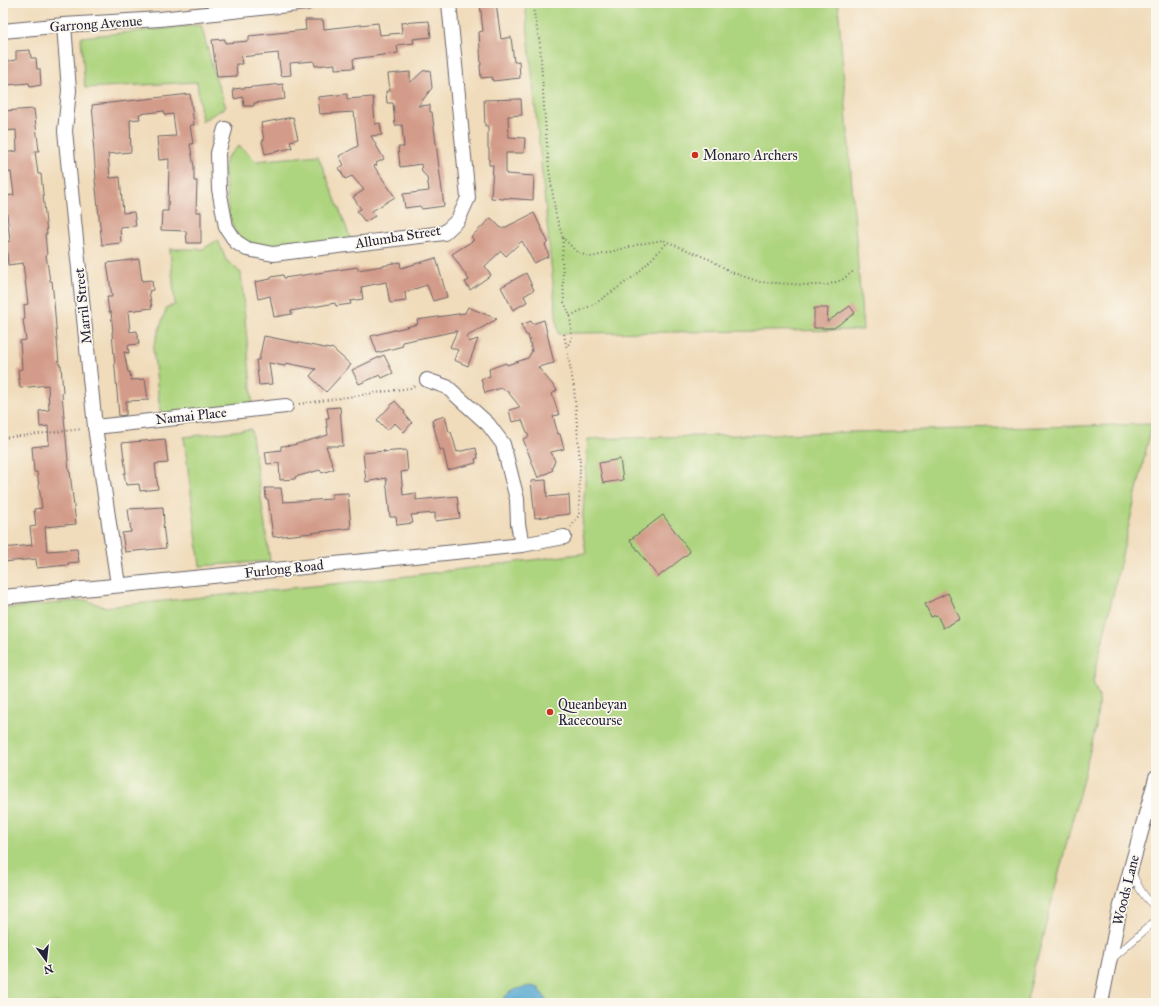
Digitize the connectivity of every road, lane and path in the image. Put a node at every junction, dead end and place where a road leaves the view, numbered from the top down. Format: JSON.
{"nodes":[{"id":1,"x":307,"y":3,"type":"edge"},
{"id":2,"x":449,"y":3,"type":"edge"},
{"id":3,"x":532,"y":3,"type":"edge"},
{"id":4,"x":64,"y":25,"type":"junction"},
{"id":5,"x":3,"y":31,"type":"edge"},
{"id":6,"x":225,"y":129,"type":"dead end"},
{"id":7,"x":563,"y":238,"type":"junction"},
{"id":8,"x":668,"y":242,"type":"junction"},
{"id":9,"x":855,"y":270,"type":"dead end"},
{"id":10,"x":570,"y":316,"type":"junction"},
{"id":11,"x":564,"y":334,"type":"dead end"},
{"id":12,"x":566,"y":348,"type":"junction"},
{"id":13,"x":427,"y":380,"type":"joint"},
{"id":14,"x":286,"y":406,"type":"joint"},
{"id":15,"x":95,"y":427,"type":"junction"},
{"id":16,"x":3,"y":438,"type":"edge"},
{"id":17,"x":564,"y":537,"type":"joint"},
{"id":18,"x":522,"y":544,"type":"junction"},
{"id":19,"x":118,"y":586,"type":"junction"},
{"id":20,"x":3,"y":597,"type":"edge"},
{"id":21,"x":1156,"y":778,"type":"edge"},
{"id":22,"x":1131,"y":868,"type":"junction"},
{"id":23,"x":1156,"y":908,"type":"edge"},
{"id":24,"x":1156,"y":920,"type":"edge"},
{"id":25,"x":1110,"y":961,"type":"junction"},
{"id":26,"x":1101,"y":1003,"type":"edge"}],
"edges":[{"from":1,"to":4,"type":"street","name":"Garrong Avenue"},
{"from":2,"to":6,"type":"street","name":"Allumba Street"},
{"from":3,"to":7,"type":"path"},
{"from":4,"to":5,"type":"street","name":"Garrong Avenue"},
{"from":4,"to":15,"type":"street","name":"Marril Street"},
{"from":7,"to":8,"type":"path"},
{"from":7,"to":10,"type":"path"},
{"from":8,"to":9,"type":"path"},
{"from":8,"to":10,"type":"path"},
{"from":10,"to":12,"type":"path"},
{"from":11,"to":12,"type":"path"},
{"from":12,"to":17,"type":"path"},
{"from":13,"to":14,"type":"path"},
{"from":13,"to":18,"type":"street"},
{"from":14,"to":15,"type":"street","name":"Namai Place"},
{"from":15,"to":16,"type":"path"},
{"from":15,"to":19,"type":"street","name":"Marril Street"},
{"from":17,"to":18,"type":"street","name":"Furlong Road"},
{"from":18,"to":19,"type":"street","name":"Furlong Road"},
{"from":19,"to":20,"type":"street","name":"Furlong Road"},
{"from":21,"to":22,"type":"street","name":"Woods Lane"},
{"from":22,"to":23,"type":"lane"},
{"from":22,"to":25,"type":"street","name":"Woods Lane"},
{"from":24,"to":25,"type":"lane"},
{"from":25,"to":26,"type":"street","name":"Woods Lane"}]}
